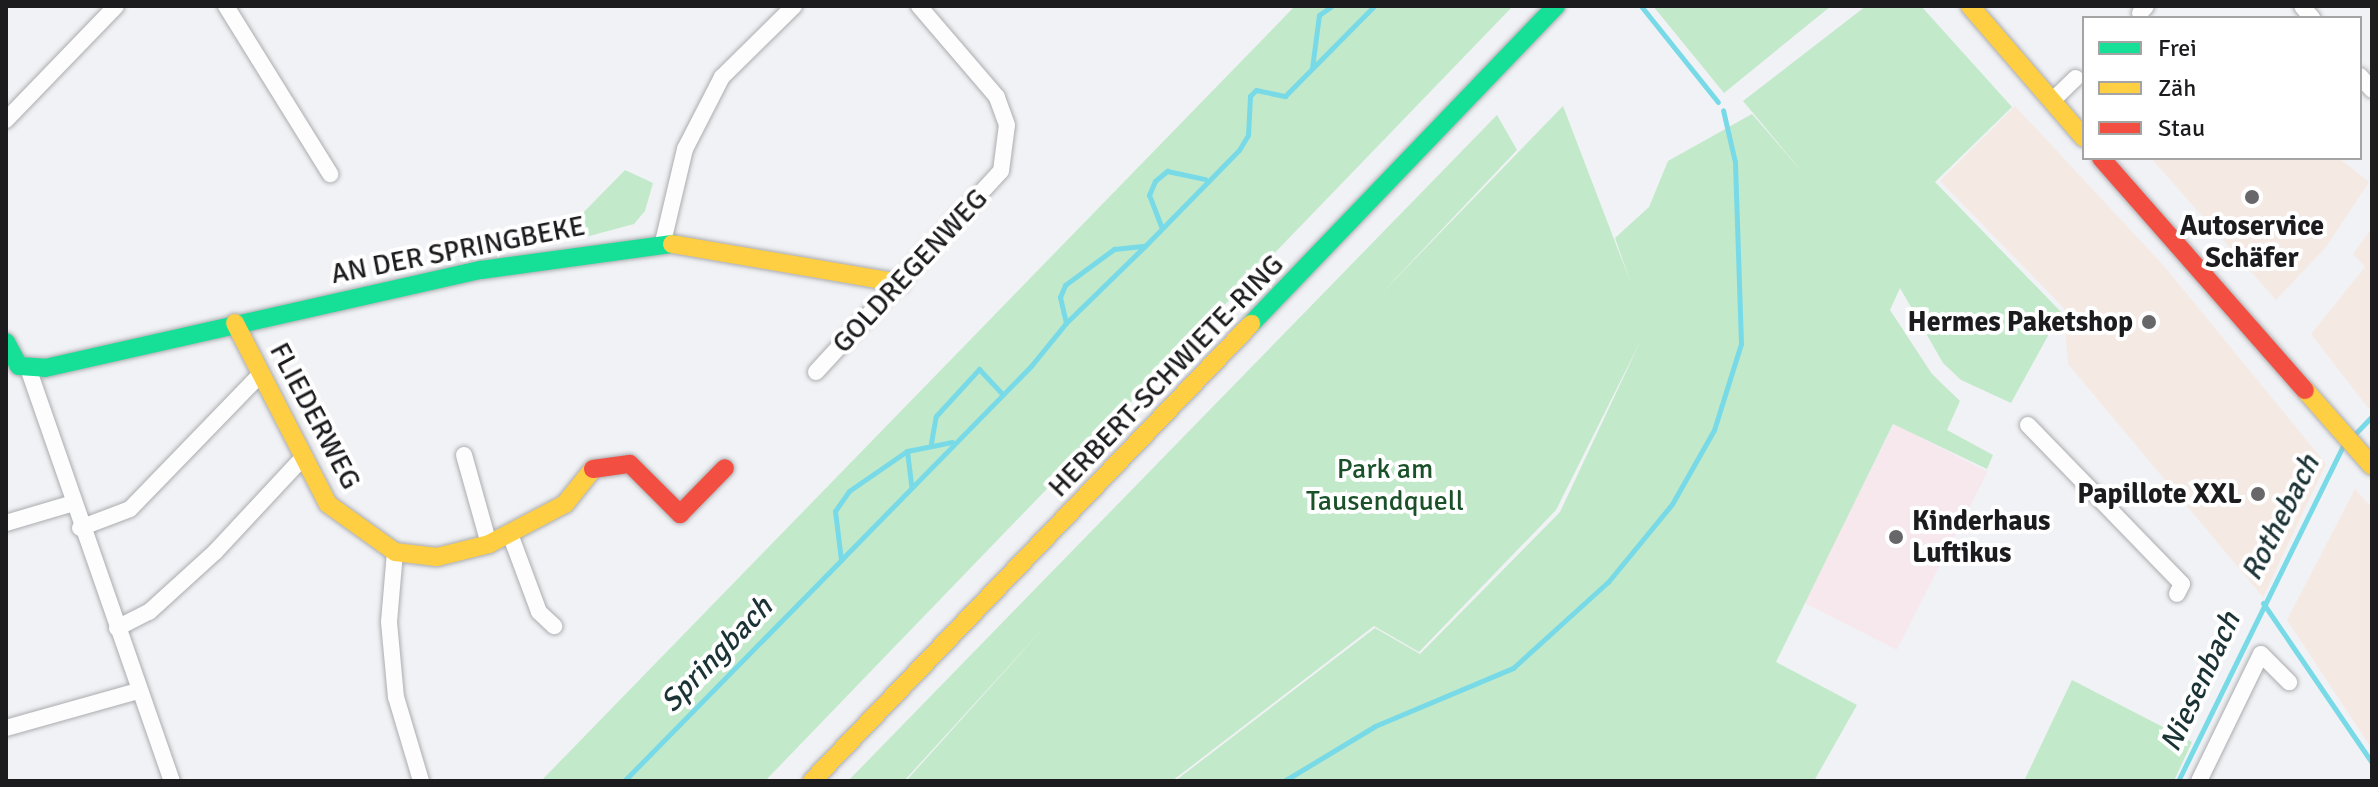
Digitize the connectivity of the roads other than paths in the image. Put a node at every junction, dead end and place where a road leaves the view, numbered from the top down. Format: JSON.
{"nodes":[{"id":1,"x":116,"y":6,"type":"edge"},
{"id":2,"x":226,"y":6,"type":"edge"},
{"id":3,"x":794,"y":6,"type":"edge"},
{"id":4,"x":919,"y":6,"type":"edge"},
{"id":5,"x":1556,"y":6,"type":"edge"},
{"id":6,"x":1970,"y":6,"type":"edge"},
{"id":7,"x":2076,"y":78,"type":"dead end"},
{"id":8,"x":2052,"y":101,"type":"junction"},
{"id":9,"x":6,"y":120,"type":"edge"},
{"id":10,"x":2082,"y":136,"type":"edge"},
{"id":11,"x":2103,"y":160,"type":"edge"},
{"id":12,"x":330,"y":174,"type":"dead end"},
{"id":13,"x":663,"y":242,"type":"junction"},
{"id":14,"x":901,"y":283,"type":"junction"},
{"id":15,"x":235,"y":323,"type":"junction"},
{"id":16,"x":6,"y":342,"type":"edge"},
{"id":17,"x":28,"y":368,"type":"junction"},
{"id":18,"x":816,"y":372,"type":"dead end"},
{"id":19,"x":259,"y":376,"type":"junction"},
{"id":20,"x":2028,"y":425,"type":"dead end"},
{"id":21,"x":464,"y":455,"type":"dead end"},
{"id":22,"x":300,"y":461,"type":"junction"},
{"id":23,"x":2372,"y":466,"type":"edge"},
{"id":24,"x":725,"y":468,"type":"dead end"},
{"id":25,"x":70,"y":504,"type":"junction"},
{"id":26,"x":680,"y":514,"type":"junction"},
{"id":27,"x":6,"y":523,"type":"edge"},
{"id":28,"x":80,"y":528,"type":"junction"},
{"id":29,"x":666,"y":528,"type":"dead end"},
{"id":30,"x":510,"y":534,"type":"junction"},
{"id":31,"x":489,"y":544,"type":"junction"},
{"id":32,"x":395,"y":552,"type":"junction"},
{"id":33,"x":2177,"y":594,"type":"dead end"},
{"id":34,"x":554,"y":626,"type":"dead end"},
{"id":35,"x":117,"y":628,"type":"junction"},
{"id":36,"x":2289,"y":682,"type":"dead end"},
{"id":37,"x":138,"y":691,"type":"junction"},
{"id":38,"x":6,"y":728,"type":"edge"},
{"id":39,"x":172,"y":781,"type":"edge"},
{"id":40,"x":421,"y":781,"type":"edge"},
{"id":41,"x":812,"y":781,"type":"edge"},
{"id":42,"x":2199,"y":781,"type":"edge"}],
"edges":[{"from":1,"to":9,"type":"street"},
{"from":2,"to":12,"type":"street"},
{"from":3,"to":13,"type":"street"},
{"from":4,"to":14,"type":"street","name":"GOLDREGENWEG"},
{"from":5,"to":41,"type":"main road","name":"HERBERT-SCHWIETE-RING"},
{"from":6,"to":8,"type":"main road"},
{"from":7,"to":8,"type":"street"},
{"from":8,"to":10,"type":"main road"},
{"from":11,"to":23,"type":"main road"},
{"from":13,"to":14,"type":"main road","name":"AN DER SPRINGBEKE"},
{"from":13,"to":15,"type":"main road","name":"AN DER SPRINGBEKE"},
{"from":14,"to":18,"type":"street","name":"GOLDREGENWEG"},
{"from":15,"to":17,"type":"main road","name":"AN DER SPRINGBEKE"},
{"from":15,"to":19,"type":"main road","name":"FLIEDERWEG"},
{"from":16,"to":17,"type":"main road"},
{"from":17,"to":25,"type":"street"},
{"from":19,"to":22,"type":"main road","name":"FLIEDERWEG"},
{"from":19,"to":28,"type":"street"},
{"from":20,"to":33,"type":"street"},
{"from":21,"to":31,"type":"street"},
{"from":22,"to":32,"type":"main road","name":"FLIEDERWEG"},
{"from":22,"to":35,"type":"street"},
{"from":24,"to":26,"type":"main road"},
{"from":25,"to":27,"type":"street"},
{"from":25,"to":28,"type":"street"},
{"from":26,"to":29,"type":"street"},
{"from":26,"to":30,"type":"main road","name":"FLIEDERWEG"},
{"from":28,"to":35,"type":"street"},
{"from":30,"to":31,"type":"main road","name":"FLIEDERWEG"},
{"from":30,"to":34,"type":"street"},
{"from":31,"to":32,"type":"main road","name":"FLIEDERWEG"},
{"from":32,"to":40,"type":"street"},
{"from":35,"to":37,"type":"street"},
{"from":36,"to":42,"type":"street"},
{"from":37,"to":38,"type":"street"},
{"from":37,"to":39,"type":"street"}]}
